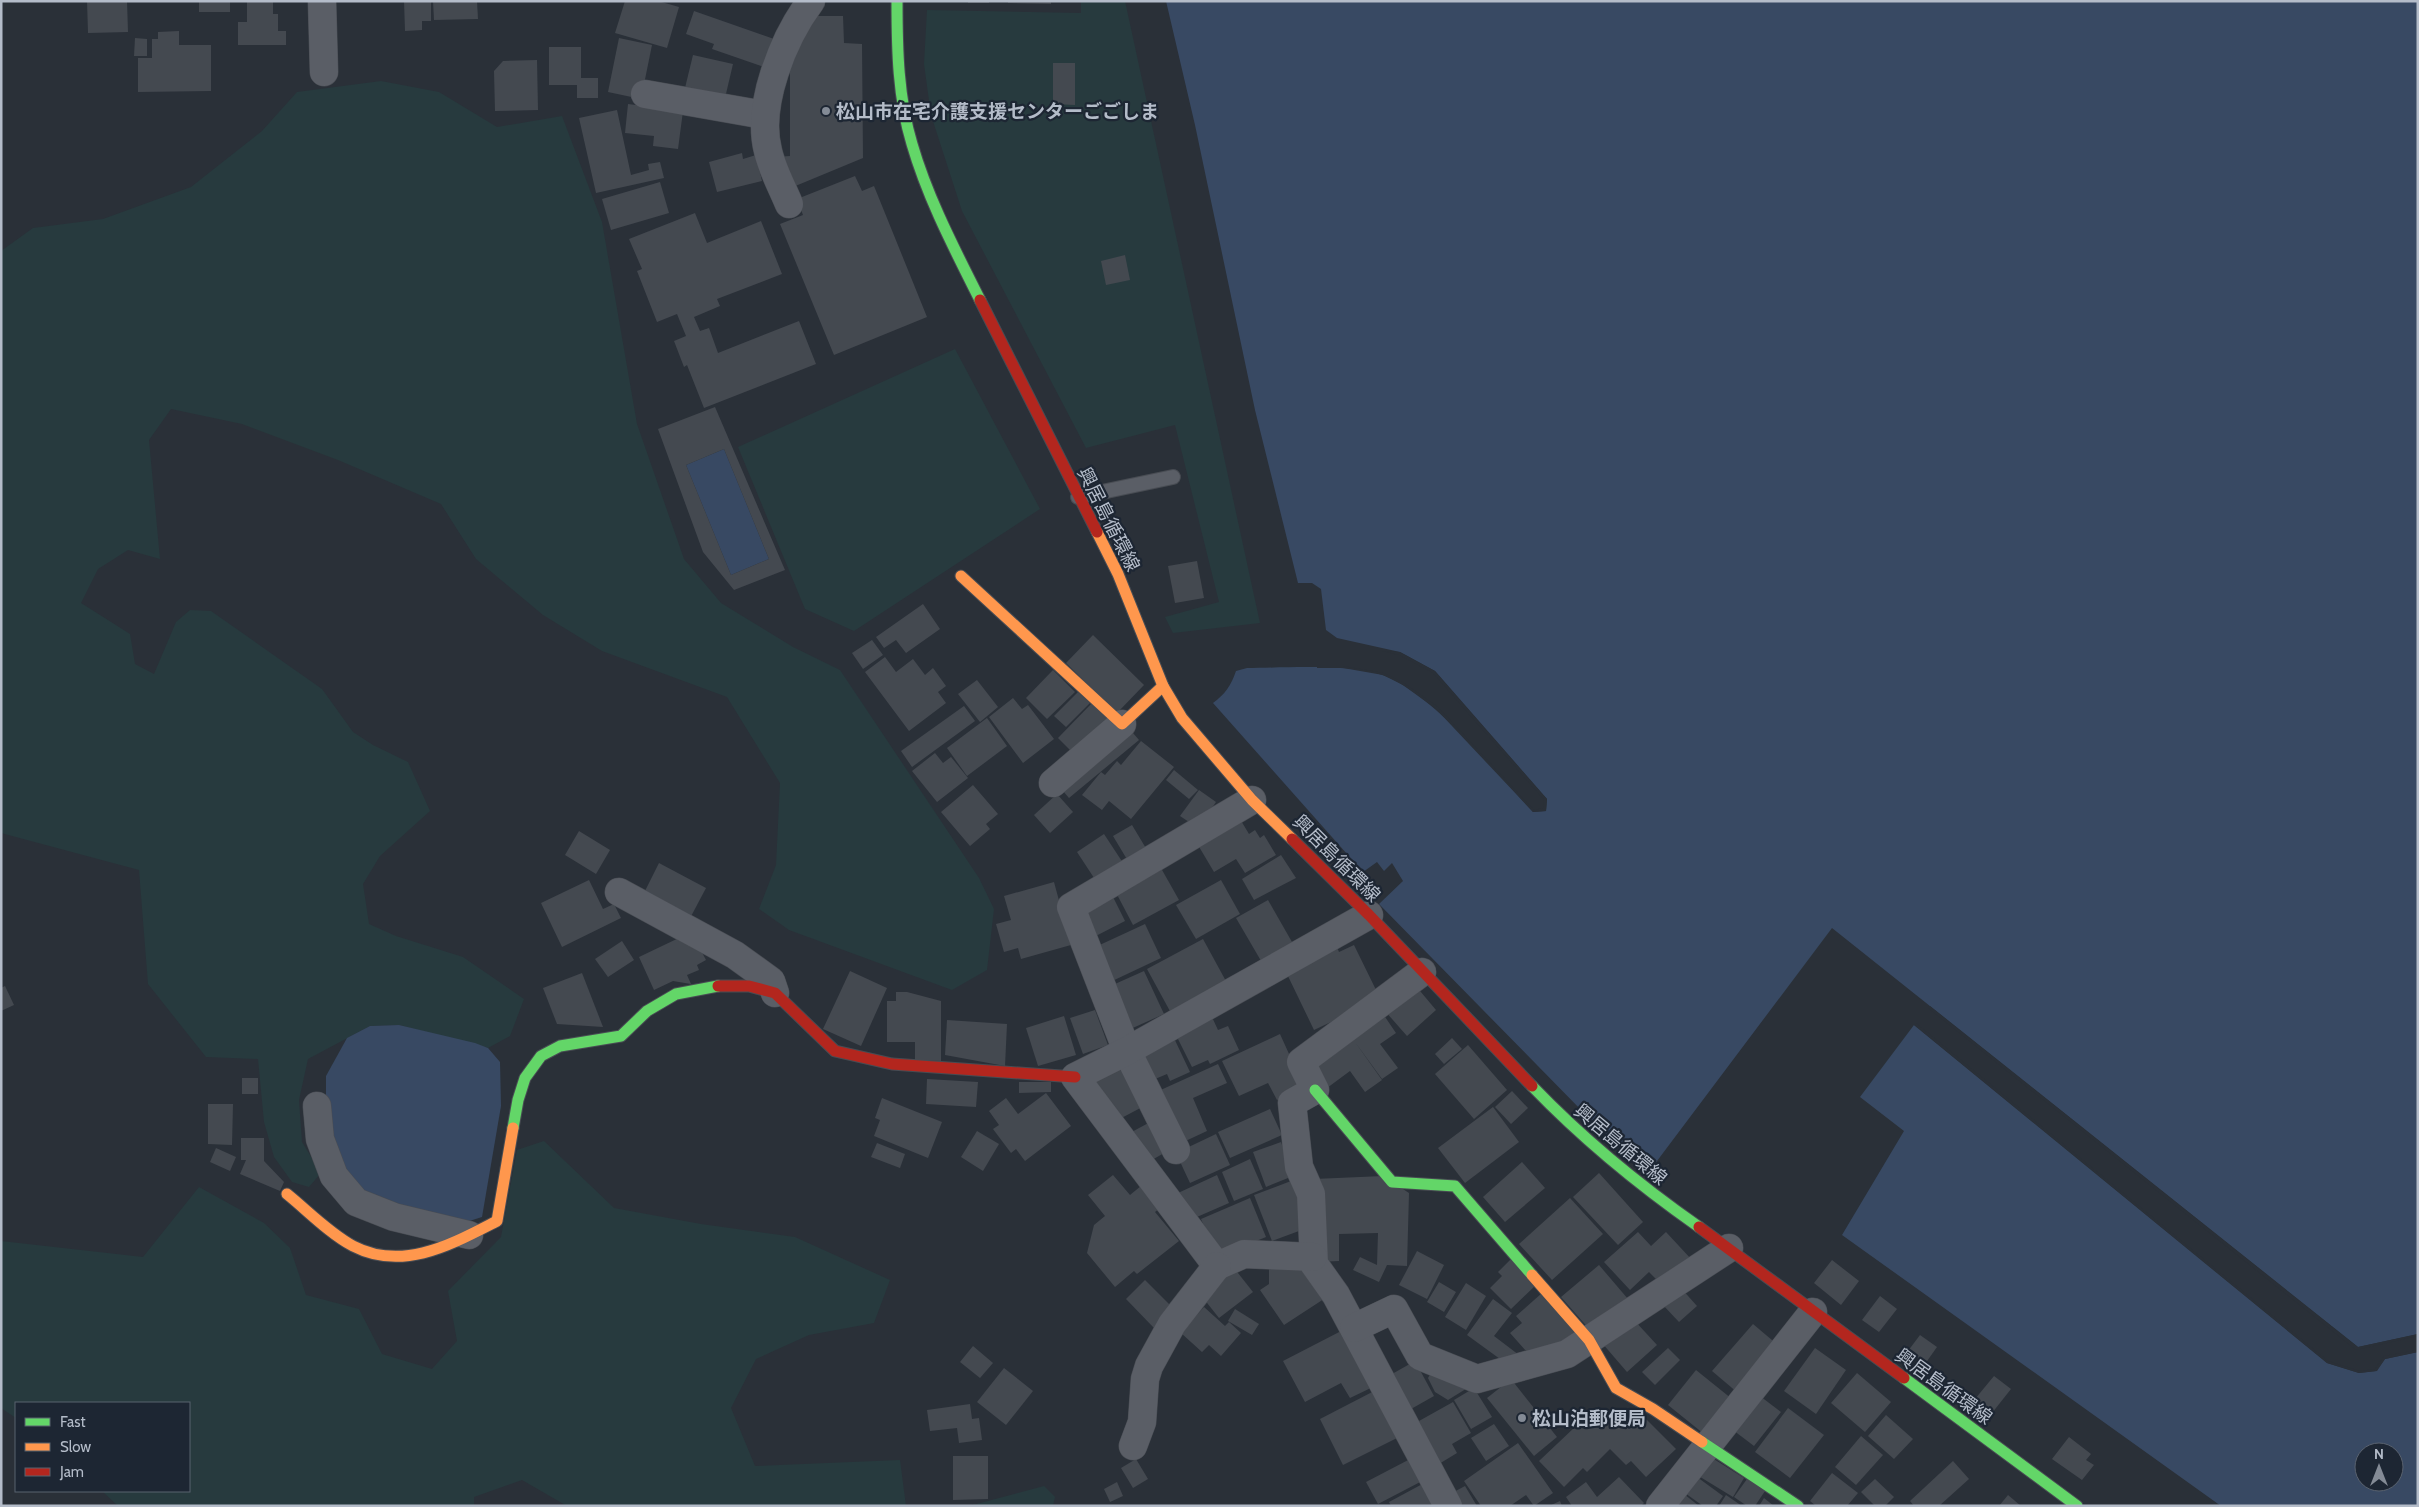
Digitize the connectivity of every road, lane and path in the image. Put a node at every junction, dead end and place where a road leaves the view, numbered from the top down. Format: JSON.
{"nodes":[{"id":1,"x":322,"y":1,"type":"edge"},
{"id":2,"x":897,"y":1,"type":"edge"},
{"id":3,"x":800,"y":5,"type":"edge"},
{"id":4,"x":324,"y":72,"type":"dead end"},
{"id":5,"x":644,"y":94,"type":"dead end"},
{"id":6,"x":764,"y":115,"type":"junction"},
{"id":7,"x":790,"y":204,"type":"dead end"},
{"id":8,"x":1173,"y":477,"type":"dead end"},
{"id":9,"x":1078,"y":497,"type":"junction"},
{"id":10,"x":961,"y":576,"type":"dead end"},
{"id":11,"x":1163,"y":686,"type":"junction"},
{"id":12,"x":1122,"y":724,"type":"junction"},
{"id":13,"x":1053,"y":783,"type":"dead end"},
{"id":14,"x":1252,"y":800,"type":"junction"},
{"id":15,"x":619,"y":892,"type":"dead end"},
{"id":16,"x":1369,"y":915,"type":"junction"},
{"id":17,"x":1422,"y":972,"type":"junction"},
{"id":18,"x":775,"y":993,"type":"junction"},
{"id":19,"x":1127,"y":1051,"type":"junction"},
{"id":20,"x":1075,"y":1077,"type":"junction"},
{"id":21,"x":1315,"y":1090,"type":"junction"},
{"id":22,"x":317,"y":1106,"type":"dead end"},
{"id":23,"x":1176,"y":1150,"type":"dead end"},
{"id":24,"x":287,"y":1194,"type":"dead end"},
{"id":25,"x":469,"y":1234,"type":"junction"},
{"id":26,"x":1730,"y":1248,"type":"junction"},
{"id":27,"x":1313,"y":1257,"type":"junction"},
{"id":28,"x":1217,"y":1266,"type":"junction"},
{"id":29,"x":1813,"y":1312,"type":"junction"},
{"id":30,"x":1354,"y":1328,"type":"junction"},
{"id":31,"x":1589,"y":1340,"type":"junction"},
{"id":32,"x":1706,"y":1445,"type":"junction"},
{"id":33,"x":1133,"y":1446,"type":"dead end"},
{"id":34,"x":1448,"y":1506,"type":"edge"},
{"id":35,"x":1660,"y":1506,"type":"edge"},
{"id":36,"x":1798,"y":1506,"type":"edge"},
{"id":37,"x":2077,"y":1506,"type":"edge"}],
"edges":[{"from":1,"to":4,"type":"street"},
{"from":2,"to":9,"type":"main road","name":"興居島循環線"},
{"from":3,"to":6,"type":"street"},
{"from":5,"to":6,"type":"street"},
{"from":6,"to":7,"type":"street"},
{"from":8,"to":9,"type":"lane"},
{"from":9,"to":11,"type":"main road","name":"興居島循環線"},
{"from":10,"to":12,"type":"main road"},
{"from":11,"to":12,"type":"main road"},
{"from":11,"to":14,"type":"main road","name":"興居島循環線"},
{"from":12,"to":13,"type":"street"},
{"from":14,"to":16,"type":"main road","name":"興居島循環線"},
{"from":14,"to":19,"type":"street"},
{"from":15,"to":18,"type":"street"},
{"from":16,"to":17,"type":"main road","name":"興居島循環線"},
{"from":16,"to":19,"type":"street"},
{"from":17,"to":21,"type":"street"},
{"from":17,"to":26,"type":"main road","name":"興居島循環線"},
{"from":18,"to":20,"type":"main road"},
{"from":18,"to":25,"type":"main road"},
{"from":19,"to":20,"type":"street"},
{"from":19,"to":23,"type":"street"},
{"from":20,"to":28,"type":"street"},
{"from":21,"to":27,"type":"street"},
{"from":21,"to":31,"type":"main road"},
{"from":22,"to":25,"type":"street"},
{"from":24,"to":25,"type":"main road"},
{"from":26,"to":29,"type":"main road","name":"興居島循環線"},
{"from":26,"to":31,"type":"street"},
{"from":27,"to":28,"type":"street"},
{"from":27,"to":30,"type":"street"},
{"from":28,"to":33,"type":"street"},
{"from":29,"to":32,"type":"street"},
{"from":29,"to":37,"type":"main road","name":"興居島循環線"},
{"from":30,"to":31,"type":"street"},
{"from":30,"to":34,"type":"street"},
{"from":31,"to":32,"type":"main road"},
{"from":32,"to":35,"type":"street"},
{"from":32,"to":36,"type":"main road"}]}
